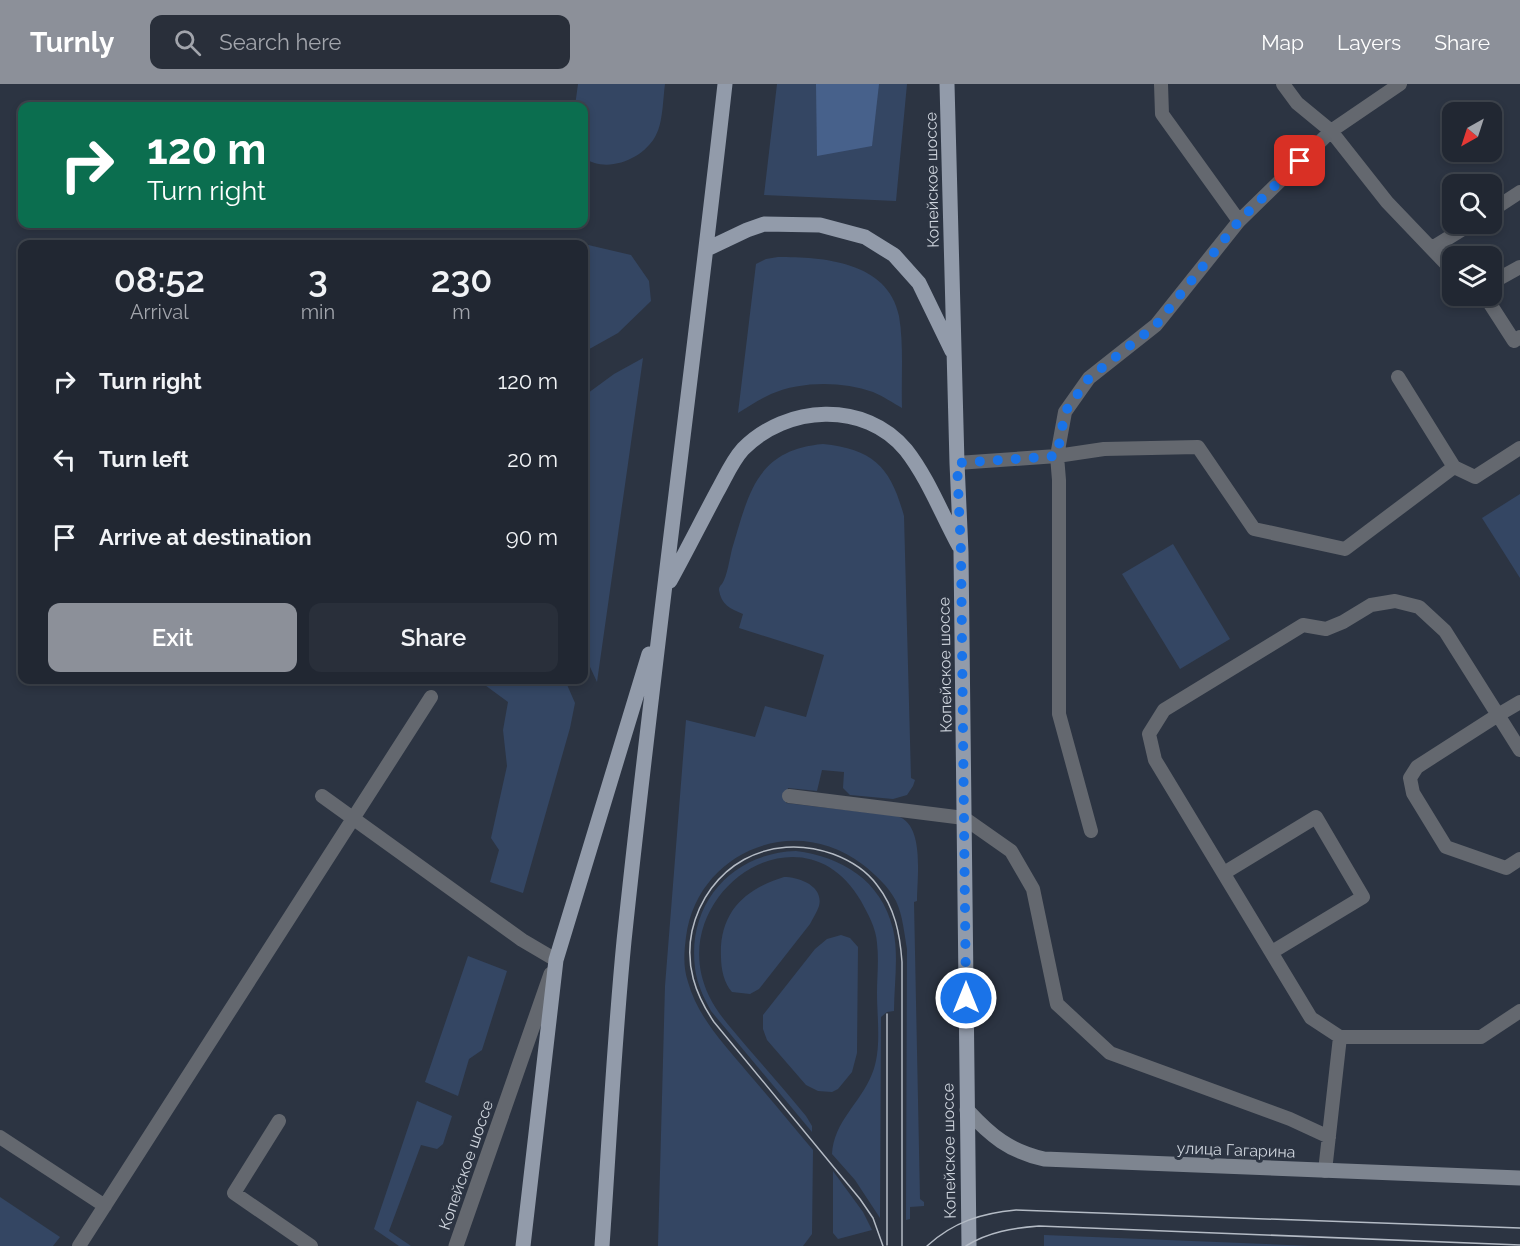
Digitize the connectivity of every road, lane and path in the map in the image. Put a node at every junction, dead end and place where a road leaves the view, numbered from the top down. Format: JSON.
{"nodes":[{"id":1,"x":725,"y":84,"type":"edge"},
{"id":2,"x":947,"y":84,"type":"edge"},
{"id":3,"x":1161,"y":84,"type":"edge"},
{"id":4,"x":1283,"y":84,"type":"edge"},
{"id":5,"x":1400,"y":84,"type":"edge"},
{"id":6,"x":1331,"y":131,"type":"junction"},
{"id":7,"x":1520,"y":192,"type":"edge"},
{"id":8,"x":1502,"y":204,"type":"edge"},
{"id":9,"x":1239,"y":221,"type":"junction"},
{"id":10,"x":1455,"y":234,"type":"edge"},
{"id":11,"x":1432,"y":248,"type":"junction"},
{"id":12,"x":707,"y":249,"type":"junction"},
{"id":13,"x":1442,"y":259,"type":"edge"},
{"id":14,"x":1520,"y":267,"type":"edge"},
{"id":15,"x":1502,"y":277,"type":"edge"},
{"id":16,"x":1492,"y":306,"type":"edge"},
{"id":17,"x":1518,"y":343,"type":"edge"},
{"id":18,"x":954,"y":357,"type":"junction"},
{"id":19,"x":1398,"y":378,"type":"dead end"},
{"id":20,"x":1520,"y":448,"type":"edge"},
{"id":21,"x":1057,"y":456,"type":"junction"},
{"id":22,"x":957,"y":463,"type":"junction"},
{"id":23,"x":1454,"y":467,"type":"junction"},
{"id":24,"x":961,"y":552,"type":"junction"},
{"id":25,"x":664,"y":592,"type":"junction"},
{"id":26,"x":661,"y":616,"type":"junction"},
{"id":27,"x":431,"y":698,"type":"dead end"},
{"id":28,"x":1520,"y":702,"type":"edge"},
{"id":29,"x":1498,"y":715,"type":"junction"},
{"id":30,"x":1520,"y":750,"type":"edge"},
{"id":31,"x":322,"y":796,"type":"dead end"},
{"id":32,"x":789,"y":796,"type":"dead end"},
{"id":33,"x":964,"y":818,"type":"junction"},
{"id":34,"x":353,"y":819,"type":"junction"},
{"id":35,"x":1091,"y":831,"type":"dead end"},
{"id":36,"x":1520,"y":859,"type":"edge"},
{"id":37,"x":1224,"y":873,"type":"junction"},
{"id":38,"x":1272,"y":952,"type":"junction"},
{"id":39,"x":556,"y":960,"type":"junction"},
{"id":40,"x":1520,"y":1011,"type":"edge"},
{"id":41,"x":1340,"y":1037,"type":"junction"},
{"id":42,"x":967,"y":1110,"type":"junction"},
{"id":43,"x":279,"y":1121,"type":"dead end"},
{"id":44,"x":0,"y":1137,"type":"edge"},
{"id":45,"x":1329,"y":1137,"type":"junction"},
{"id":46,"x":1325,"y":1171,"type":"junction"},
{"id":47,"x":1520,"y":1178,"type":"edge"},
{"id":48,"x":105,"y":1206,"type":"junction"},
{"id":49,"x":79,"y":1246,"type":"edge"},
{"id":50,"x":311,"y":1246,"type":"edge"},
{"id":51,"x":456,"y":1246,"type":"edge"},
{"id":52,"x":523,"y":1246,"type":"edge"},
{"id":53,"x":602,"y":1246,"type":"edge"},
{"id":54,"x":969,"y":1246,"type":"edge"}],
"edges":[{"from":1,"to":12,"type":"main road","name":"Копейское шоссе"},
{"from":2,"to":18,"type":"main road","name":"Копейское шоссе"},
{"from":3,"to":9,"type":"lane"},
{"from":4,"to":6,"type":"lane"},
{"from":5,"to":6,"type":"lane"},
{"from":6,"to":9,"type":"lane"},
{"from":6,"to":11,"type":"lane"},
{"from":7,"to":8,"type":"lane"},
{"from":9,"to":21,"type":"lane"},
{"from":10,"to":11,"type":"lane"},
{"from":11,"to":13,"type":"lane"},
{"from":12,"to":18,"type":"main road"},
{"from":12,"to":25,"type":"main road","name":"Копейское шоссе"},
{"from":14,"to":15,"type":"lane"},
{"from":16,"to":17,"type":"lane"},
{"from":18,"to":22,"type":"main road","name":"Копейское шоссе"},
{"from":19,"to":23,"type":"lane"},
{"from":20,"to":23,"type":"lane"},
{"from":21,"to":22,"type":"lane"},
{"from":21,"to":23,"type":"lane"},
{"from":21,"to":35,"type":"lane"},
{"from":22,"to":24,"type":"main road","name":"Копейское шоссе"},
{"from":24,"to":25,"type":"main road"},
{"from":24,"to":33,"type":"main road","name":"Копейское шоссе"},
{"from":25,"to":26,"type":"main road","name":"Копейское шоссе"},
{"from":26,"to":39,"type":"main road","name":"Копейское шоссе"},
{"from":26,"to":53,"type":"main road","name":"Копейское шоссе"},
{"from":27,"to":34,"type":"lane"},
{"from":28,"to":29,"type":"lane"},
{"from":29,"to":30,"type":"lane"},
{"from":29,"to":36,"type":"lane"},
{"from":29,"to":37,"type":"lane"},
{"from":31,"to":34,"type":"lane"},
{"from":32,"to":33,"type":"lane"},
{"from":33,"to":42,"type":"main road","name":"Копейское шоссе"},
{"from":33,"to":45,"type":"lane"},
{"from":34,"to":39,"type":"lane"},
{"from":34,"to":48,"type":"lane"},
{"from":37,"to":38,"type":"lane"},
{"from":37,"to":38,"type":"lane"},
{"from":38,"to":41,"type":"lane"},
{"from":39,"to":51,"type":"street","name":"Копейское шоссе"},
{"from":39,"to":52,"type":"main road","name":"Копейское шоссе"},
{"from":40,"to":41,"type":"lane"},
{"from":41,"to":45,"type":"lane"},
{"from":42,"to":46,"type":"main road","name":"улица Гагарина"},
{"from":42,"to":54,"type":"main road","name":"Копейское шоссе"},
{"from":43,"to":50,"type":"lane"},
{"from":44,"to":48,"type":"lane"},
{"from":45,"to":46,"type":"lane"},
{"from":46,"to":47,"type":"main road","name":"улица Гагарина"},
{"from":48,"to":49,"type":"lane"}]}
